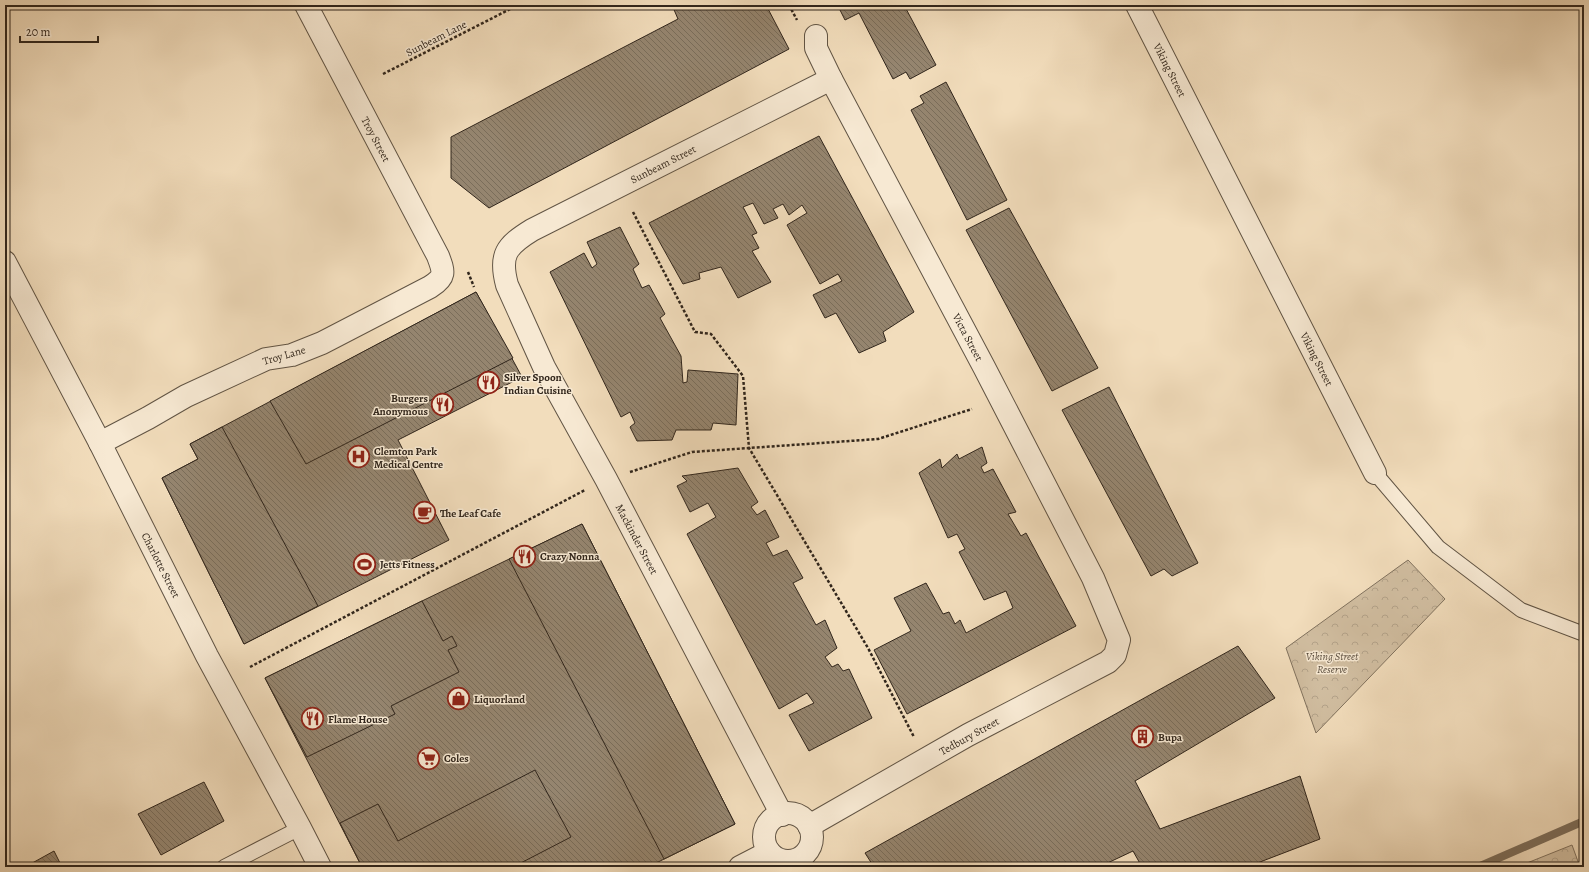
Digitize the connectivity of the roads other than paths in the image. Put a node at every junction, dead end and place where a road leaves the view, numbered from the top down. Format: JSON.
{"nodes":[{"id":1,"x":306,"y":5,"type":"edge"},
{"id":2,"x":1137,"y":5,"type":"edge"},
{"id":3,"x":808,"y":30,"type":"road end"},
{"id":4,"x":831,"y":79,"type":"junction"},
{"id":5,"x":503,"y":259,"type":"joint"},
{"id":6,"x":5,"y":262,"type":"edge"},
{"id":7,"x":440,"y":265,"type":"joint"},
{"id":8,"x":100,"y":443,"type":"junction"},
{"id":9,"x":1375,"y":473,"type":"joint"},
{"id":10,"x":1584,"y":634,"type":"edge"},
{"id":11,"x":1119,"y":640,"type":"joint"},
{"id":12,"x":782,"y":815,"type":"junction"},
{"id":13,"x":809,"y":826,"type":"junction"},
{"id":14,"x":300,"y":828,"type":"junction"},
{"id":15,"x":770,"y":852,"type":"junction"},
{"id":16,"x":800,"y":863,"type":"edge"},
{"id":17,"x":224,"y":867,"type":"edge"},
{"id":18,"x":320,"y":867,"type":"edge"},
{"id":19,"x":740,"y":867,"type":"edge"}],
"edges":[{"from":1,"to":7,"type":"street","name":"Troy Street"},
{"from":2,"to":9,"type":"street","name":"Viking Street"},
{"from":3,"to":4,"type":"street","name":"Victa Street"},
{"from":4,"to":5,"type":"street","name":"Sunbeam Street"},
{"from":4,"to":11,"type":"street","name":"Victa Street"},
{"from":5,"to":12,"type":"street","name":"Mackinder Street"},
{"from":6,"to":8,"type":"street","name":"Charlotte Street"},
{"from":7,"to":8,"type":"street","name":"Troy Lane"},
{"from":8,"to":14,"type":"street","name":"Charlotte Street"},
{"from":9,"to":10,"type":"lane","name":"Viking Street"},
{"from":11,"to":13,"type":"street","name":"Tedbury Street"},
{"from":12,"to":13,"type":"street"},
{"from":12,"to":15,"type":"street"},
{"from":13,"to":16,"type":"street"},
{"from":14,"to":17,"type":"lane"},
{"from":14,"to":18,"type":"street","name":"Charlotte Street"},
{"from":15,"to":16,"type":"street"},
{"from":15,"to":19,"type":"street"}]}
